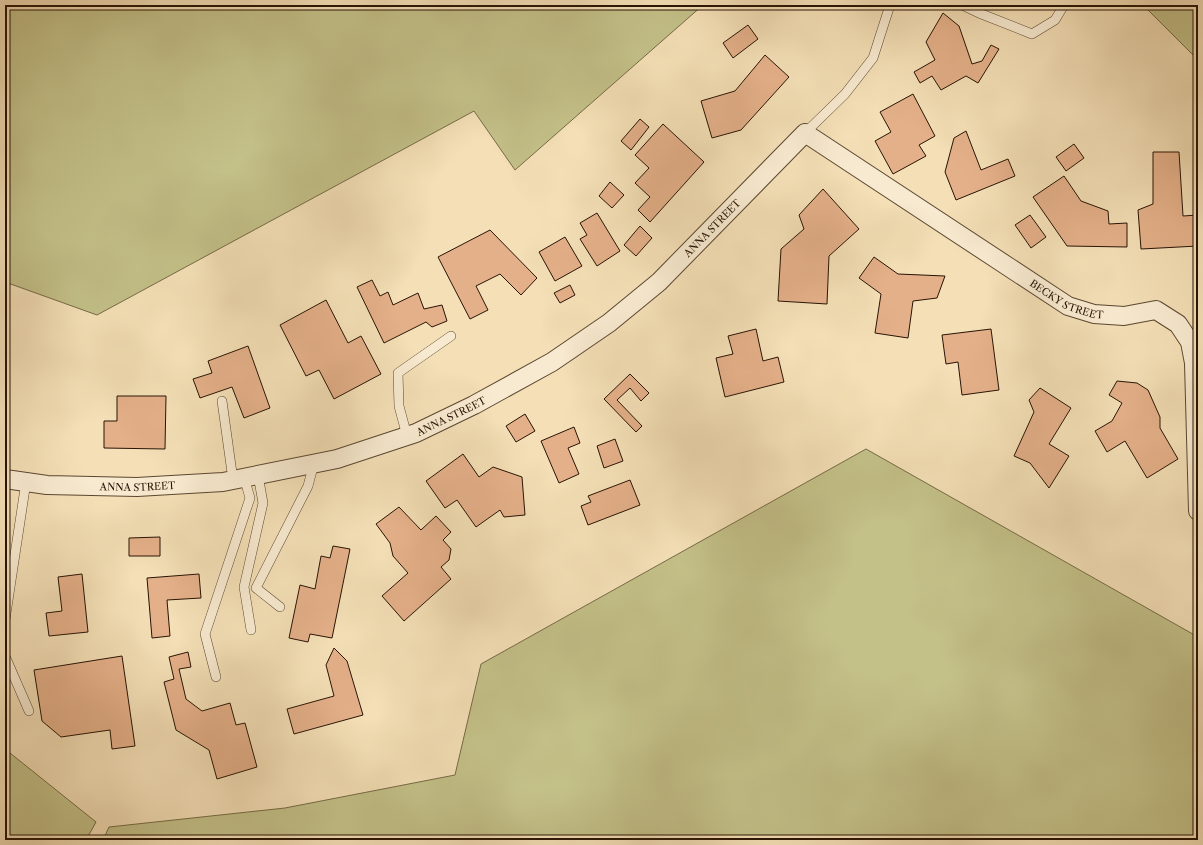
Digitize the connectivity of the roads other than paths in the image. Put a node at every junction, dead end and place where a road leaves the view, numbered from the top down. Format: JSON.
{"nodes":[{"id":1,"x":890,"y":5,"type":"edge"},
{"id":2,"x":962,"y":5,"type":"edge"},
{"id":3,"x":1064,"y":5,"type":"edge"},
{"id":4,"x":805,"y":133,"type":"junction"},
{"id":5,"x":451,"y":336,"type":"dead end"},
{"id":6,"x":222,"y":401,"type":"dead end"},
{"id":7,"x":407,"y":436,"type":"junction"},
{"id":8,"x":314,"y":463,"type":"junction"},
{"id":9,"x":245,"y":477,"type":"junction"},
{"id":10,"x":5,"y":479,"type":"edge"},
{"id":11,"x":26,"y":482,"type":"junction"},
{"id":12,"x":1198,"y":511,"type":"edge"},
{"id":13,"x":280,"y":607,"type":"dead end"},
{"id":14,"x":5,"y":620,"type":"edge"},
{"id":15,"x":251,"y":630,"type":"dead end"},
{"id":16,"x":5,"y":656,"type":"edge"},
{"id":17,"x":216,"y":677,"type":"dead end"},
{"id":18,"x":29,"y":711,"type":"dead end"}],
"edges":[{"from":1,"to":4,"type":"lane"},
{"from":2,"to":3,"type":"lane"},
{"from":4,"to":7,"type":"street","name":"ANNA STREET"},
{"from":4,"to":12,"type":"street","name":"BECKY STREET"},
{"from":5,"to":7,"type":"lane"},
{"from":6,"to":9,"type":"lane"},
{"from":7,"to":8,"type":"street","name":"ANNA STREET"},
{"from":8,"to":9,"type":"street","name":"ANNA STREET"},
{"from":8,"to":13,"type":"lane"},
{"from":9,"to":11,"type":"street","name":"ANNA STREET"},
{"from":9,"to":15,"type":"lane"},
{"from":9,"to":17,"type":"lane"},
{"from":10,"to":11,"type":"street","name":"ANNA STREET"},
{"from":11,"to":14,"type":"lane"},
{"from":16,"to":18,"type":"lane"}]}
